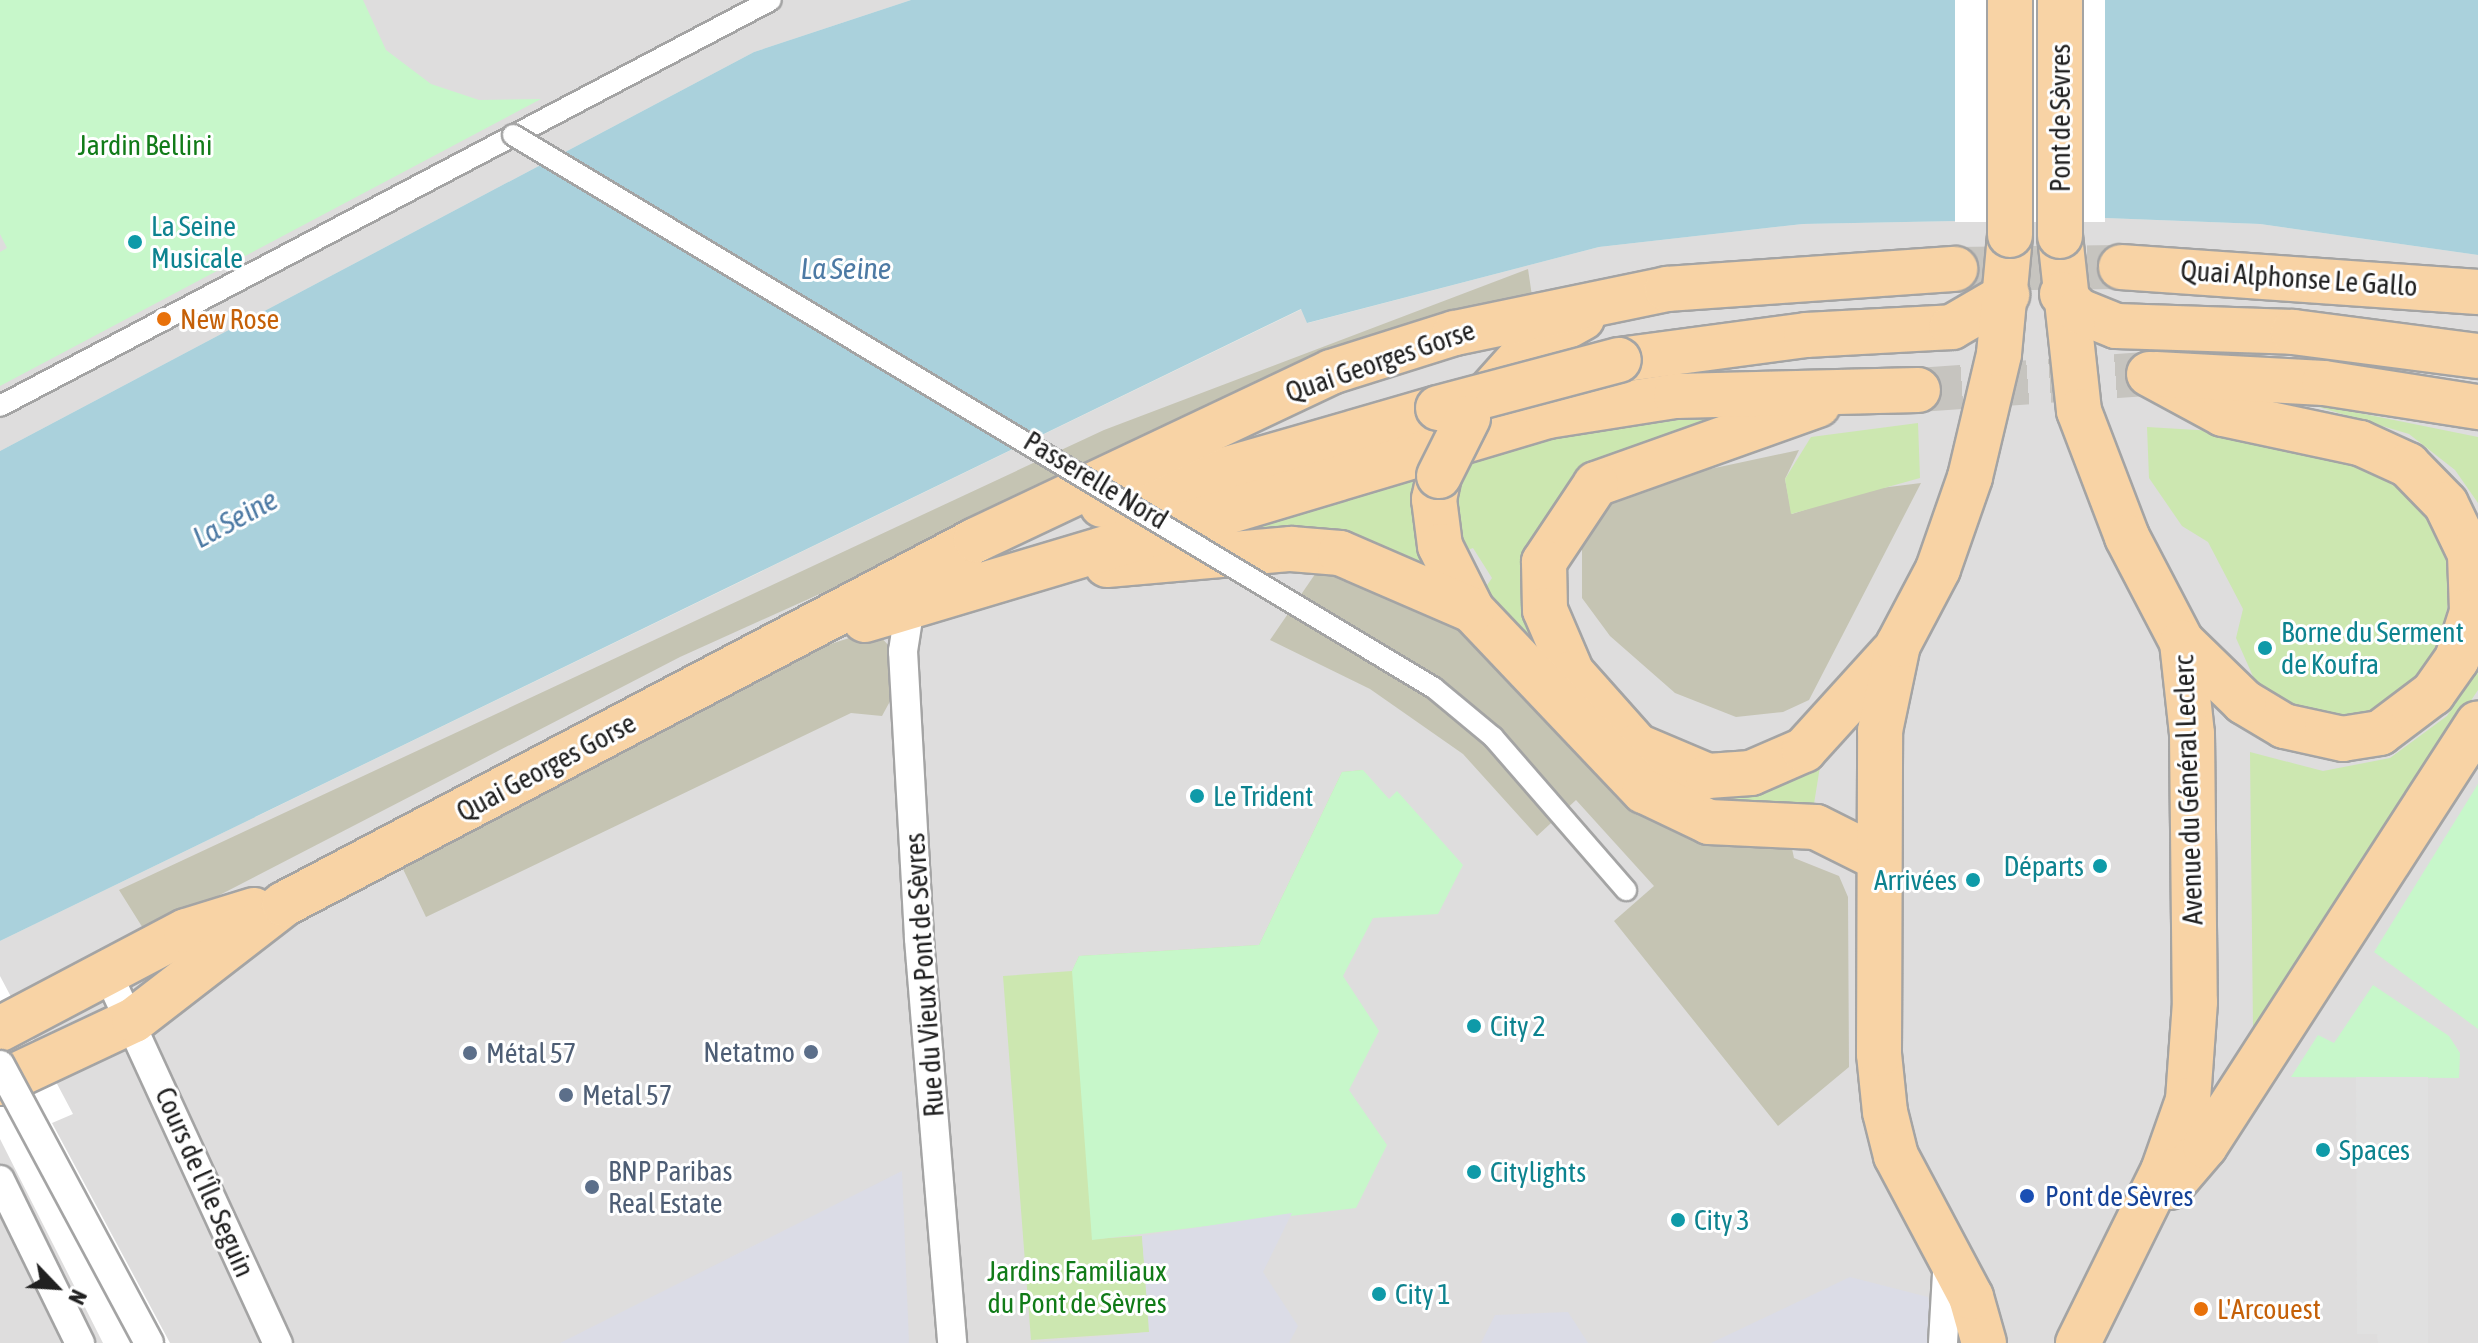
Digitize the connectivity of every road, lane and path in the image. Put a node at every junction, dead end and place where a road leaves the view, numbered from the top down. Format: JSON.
{"nodes":[{"id":1,"x":771,"y":0,"type":"edge"},
{"id":2,"x":2010,"y":0,"type":"edge"},
{"id":3,"x":2060,"y":0,"type":"edge"},
{"id":4,"x":513,"y":135,"type":"junction"},
{"id":5,"x":2060,"y":236,"type":"joint"},
{"id":6,"x":2121,"y":267,"type":"tunnel mouth"},
{"id":7,"x":1955,"y":269,"type":"tunnel mouth"},
{"id":8,"x":2353,"y":284,"type":"junction"},
{"id":9,"x":1667,"y":289,"type":"junction"},
{"id":10,"x":2478,"y":292,"type":"edge"},
{"id":11,"x":2062,"y":294,"type":"junction"},
{"id":12,"x":2007,"y":295,"type":"junction"},
{"id":13,"x":2478,"y":333,"type":"edge"},
{"id":14,"x":2478,"y":356,"type":"edge"},
{"id":15,"x":1871,"y":388,"type":"junction"},
{"id":16,"x":1918,"y":390,"type":"tunnel mouth"},
{"id":17,"x":0,"y":406,"type":"edge"},
{"id":18,"x":2478,"y":407,"type":"edge"},
{"id":19,"x":1453,"y":413,"type":"junction"},
{"id":20,"x":976,"y":540,"type":"junction"},
{"id":21,"x":1038,"y":568,"type":"junction"},
{"id":22,"x":910,"y":606,"type":"junction"},
{"id":23,"x":1472,"y":610,"type":"junction"},
{"id":24,"x":807,"y":630,"type":"junction"},
{"id":25,"x":2182,"y":642,"type":"junction"},
{"id":26,"x":1898,"y":645,"type":"junction"},
{"id":27,"x":2478,"y":723,"type":"edge"},
{"id":28,"x":1878,"y":858,"type":"junction"},
{"id":29,"x":1626,"y":890,"type":"dead end"},
{"id":30,"x":284,"y":904,"type":"junction"},
{"id":31,"x":107,"y":972,"type":"junction"},
{"id":32,"x":134,"y":1020,"type":"junction"},
{"id":33,"x":7,"y":1028,"type":"edge"},
{"id":34,"x":0,"y":1065,"type":"edge"},
{"id":35,"x":0,"y":1083,"type":"edge"},
{"id":36,"x":0,"y":1180,"type":"edge"},
{"id":37,"x":2122,"y":1244,"type":"junction"},
{"id":38,"x":1948,"y":1253,"type":"junction"},
{"id":39,"x":80,"y":1343,"type":"edge"},
{"id":40,"x":149,"y":1343,"type":"edge"},
{"id":41,"x":278,"y":1343,"type":"edge"},
{"id":42,"x":952,"y":1343,"type":"edge"},
{"id":43,"x":1943,"y":1343,"type":"edge"},
{"id":44,"x":1984,"y":1343,"type":"edge"},
{"id":45,"x":2078,"y":1343,"type":"edge"}],
"edges":[{"from":1,"to":4,"type":"street"},
{"from":2,"to":12,"type":"main road","name":"Pont de Sèvres","bridge":true},
{"from":3,"to":5,"type":"main road","name":"Pont de Sèvres","bridge":true},
{"from":4,"to":17,"type":"street"},
{"from":4,"to":29,"type":"street","name":"Passerelle Nord","bridge":true},
{"from":5,"to":11,"type":"main road","name":"Avenue du Général Leclerc"},
{"from":6,"to":8,"type":"main road","name":"Quai Alphonse Le Gallo"},
{"from":7,"to":9,"type":"main road","name":"Quai Georges Gorse"},
{"from":8,"to":10,"type":"main road","name":"Quai Alphonse Le Gallo"},
{"from":8,"to":13,"type":"main road"},
{"from":9,"to":19,"type":"main road"},
{"from":9,"to":20,"type":"main road","name":"Quai Georges Gorse"},
{"from":11,"to":14,"type":"main road"},
{"from":11,"to":25,"type":"main road","name":"Avenue du Général Leclerc"},
{"from":12,"to":19,"type":"main road","bridge":true},
{"from":12,"to":26,"type":"main road"},
{"from":15,"to":16,"type":"main road","name":"Quai Georges Gorse"},
{"from":15,"to":21,"type":"main road","name":"Quai Georges Gorse"},
{"from":15,"to":26,"type":"main road"},
{"from":18,"to":25,"type":"main road"},
{"from":19,"to":20,"type":"main road"},
{"from":19,"to":23,"type":"main road","bridge":true},
{"from":20,"to":24,"type":"main road","name":"Quai Georges Gorse"},
{"from":21,"to":22,"type":"main road","name":"Quai Georges Gorse"},
{"from":21,"to":23,"type":"main road"},
{"from":22,"to":24,"type":"main road","name":"Quai Georges Gorse"},
{"from":22,"to":42,"type":"street","name":"Rue du Vieux Pont de Sèvres"},
{"from":23,"to":28,"type":"main road"},
{"from":24,"to":30,"type":"main road","name":"Quai Georges Gorse"},
{"from":25,"to":37,"type":"main road","name":"Avenue du Général Leclerc"},
{"from":26,"to":28,"type":"main road"},
{"from":27,"to":37,"type":"main road"},
{"from":28,"to":38,"type":"main road"},
{"from":30,"to":31,"type":"main road","name":"Quai Georges Gorse"},
{"from":30,"to":32,"type":"main road","name":"Quai Georges Gorse"},
{"from":31,"to":32,"type":"street"},
{"from":31,"to":33,"type":"main road","name":"Quai Georges Gorse"},
{"from":32,"to":35,"type":"main road","name":"Quai Georges Gorse"},
{"from":32,"to":41,"type":"street","name":"Cours de l'Île Seguin"},
{"from":34,"to":40,"type":"street","bridge":true},
{"from":36,"to":39,"type":"street"},
{"from":37,"to":45,"type":"main road","name":"Avenue du Général Leclerc"},
{"from":38,"to":43,"type":"street"},
{"from":38,"to":44,"type":"main road"}]}
